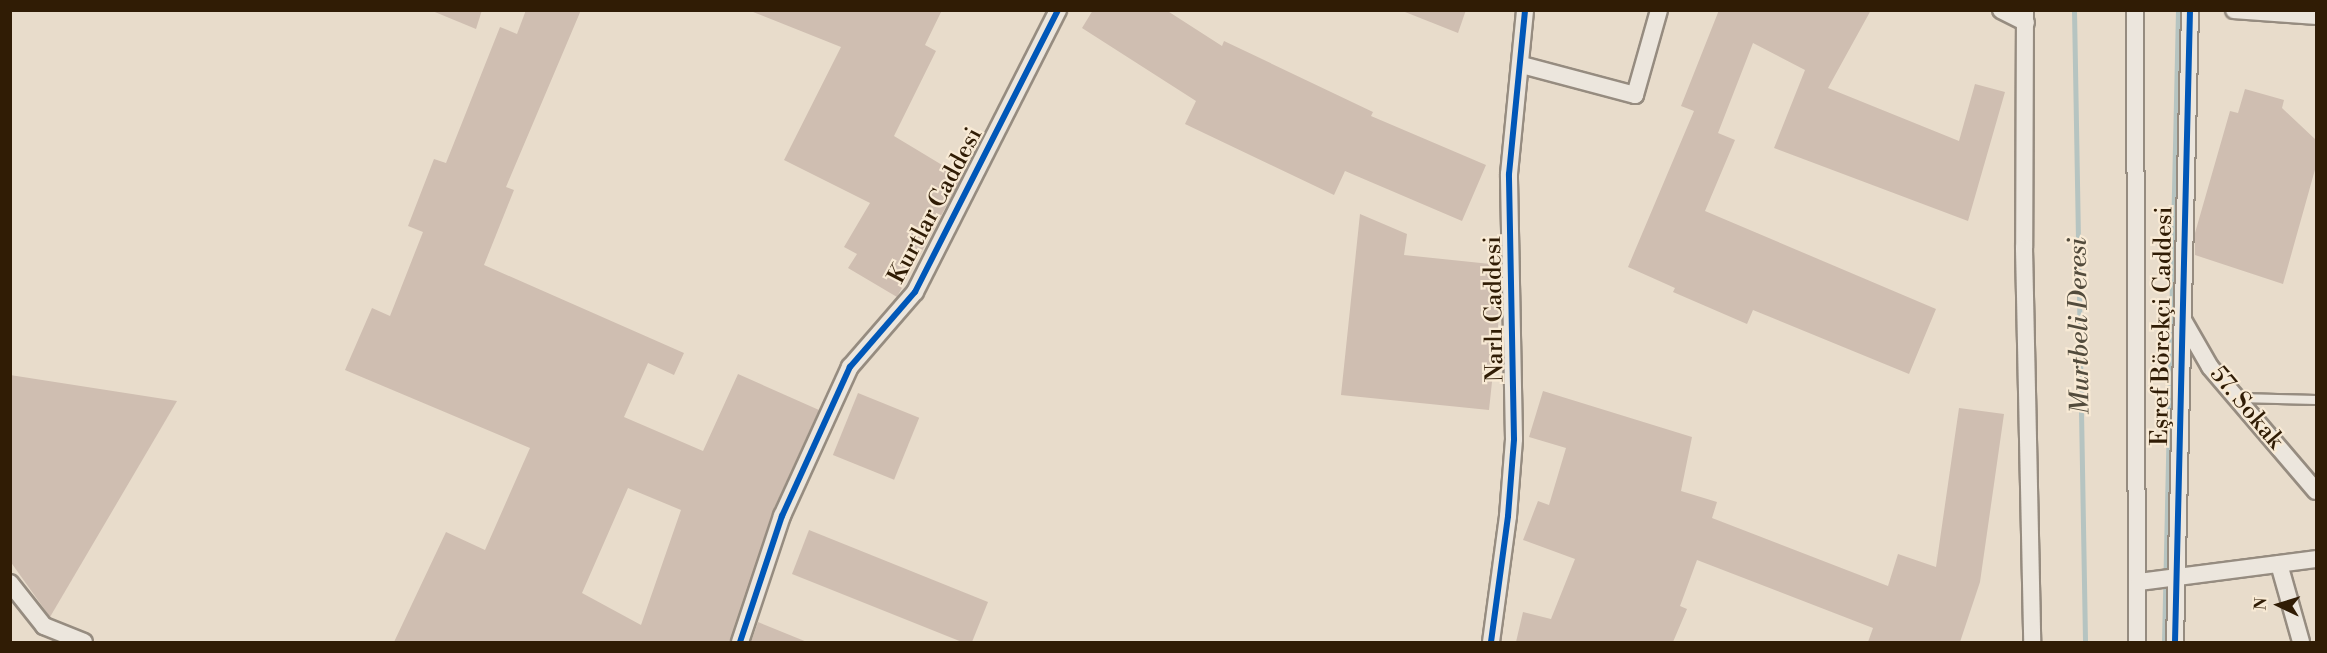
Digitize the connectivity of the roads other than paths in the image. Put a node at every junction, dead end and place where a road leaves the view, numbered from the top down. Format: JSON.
{"nodes":[{"id":1,"x":1058,"y":10,"type":"edge"},
{"id":2,"x":1525,"y":10,"type":"edge"},
{"id":3,"x":1659,"y":10,"type":"edge"},
{"id":4,"x":2001,"y":10,"type":"edge"},
{"id":5,"x":2135,"y":10,"type":"edge"},
{"id":6,"x":2190,"y":10,"type":"edge"},
{"id":7,"x":2234,"y":10,"type":"edge"},
{"id":8,"x":2316,"y":16,"type":"edge"},
{"id":9,"x":2025,"y":17,"type":"edge"},
{"id":10,"x":1522,"y":65,"type":"junction"},
{"id":11,"x":2182,"y":319,"type":"junction"},
{"id":12,"x":2238,"y":398,"type":"junction"},
{"id":13,"x":2316,"y":400,"type":"edge"},
{"id":14,"x":2316,"y":491,"type":"edge"},
{"id":15,"x":2316,"y":559,"type":"edge"},
{"id":16,"x":2279,"y":564,"type":"junction"},
{"id":17,"x":2176,"y":577,"type":"junction"},
{"id":18,"x":2139,"y":582,"type":"junction"},
{"id":19,"x":10,"y":583,"type":"edge"},
{"id":20,"x":84,"y":642,"type":"edge"},
{"id":21,"x":740,"y":642,"type":"edge"},
{"id":22,"x":1491,"y":642,"type":"edge"},
{"id":23,"x":2032,"y":642,"type":"edge"},
{"id":24,"x":2137,"y":642,"type":"edge"},
{"id":25,"x":2175,"y":642,"type":"edge"},
{"id":26,"x":2301,"y":642,"type":"edge"}],
"edges":[{"from":1,"to":21,"type":"street","name":"Kurtlar Caddesi"},
{"from":2,"to":10,"type":"street","name":"Narlı Caddesi"},
{"from":3,"to":10,"type":"street"},
{"from":4,"to":9,"type":"street"},
{"from":5,"to":18,"type":"street"},
{"from":6,"to":11,"type":"street","name":"Eşref Börekçi Caddesi"},
{"from":7,"to":8,"type":"street"},
{"from":9,"to":23,"type":"street"},
{"from":10,"to":22,"type":"street","name":"Narlı Caddesi"},
{"from":11,"to":12,"type":"street","name":"57. Sokak"},
{"from":11,"to":17,"type":"street","name":"Eşref Börekçi Caddesi"},
{"from":12,"to":13,"type":"lane"},
{"from":12,"to":14,"type":"street","name":"57. Sokak"},
{"from":15,"to":16,"type":"street"},
{"from":16,"to":17,"type":"street"},
{"from":16,"to":26,"type":"street"},
{"from":17,"to":18,"type":"street"},
{"from":17,"to":25,"type":"street","name":"Eşref Börekçi Caddesi"},
{"from":18,"to":24,"type":"street"},
{"from":19,"to":20,"type":"street"}]}
